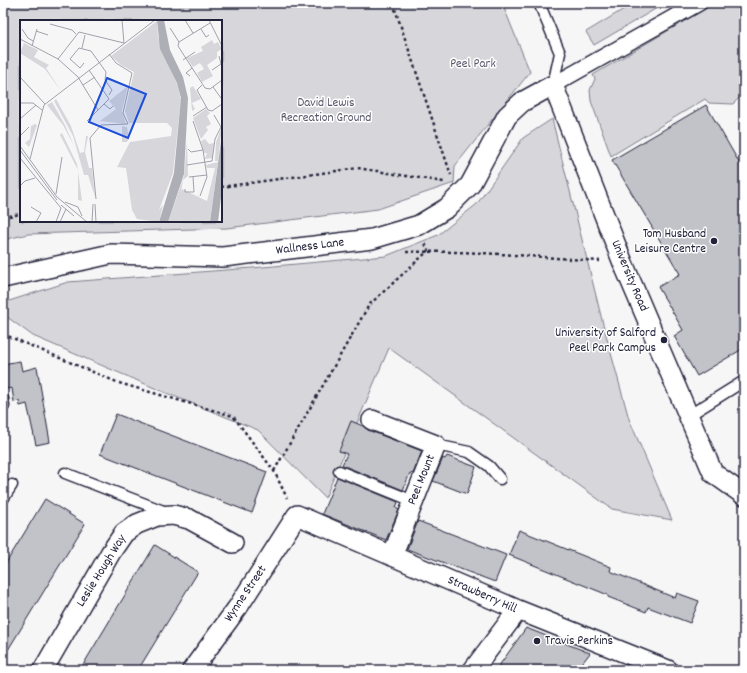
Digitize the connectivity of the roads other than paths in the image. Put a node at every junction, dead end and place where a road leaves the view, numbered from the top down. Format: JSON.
{"nodes":[{"id":1,"x":539,"y":3,"type":"edge"},
{"id":2,"x":699,"y":3,"type":"edge"},
{"id":3,"x":554,"y":85,"type":"junction"},
{"id":4,"x":3,"y":278,"type":"edge"},
{"id":5,"x":744,"y":381,"type":"edge"},
{"id":6,"x":3,"y":399,"type":"edge"},
{"id":7,"x":3,"y":406,"type":"edge"},
{"id":8,"x":688,"y":416,"type":"junction"},
{"id":9,"x":372,"y":420,"type":"dead end"},
{"id":10,"x":436,"y":445,"type":"junction"},
{"id":11,"x":339,"y":471,"type":"dead end"},
{"id":12,"x":65,"y":473,"type":"dead end"},
{"id":13,"x":500,"y":479,"type":"dead end"},
{"id":14,"x":12,"y":485,"type":"dead end"},
{"id":15,"x":744,"y":495,"type":"edge"},
{"id":16,"x":3,"y":498,"type":"edge"},
{"id":17,"x":413,"y":501,"type":"junction"},
{"id":18,"x":173,"y":514,"type":"junction"},
{"id":19,"x":297,"y":515,"type":"joint"},
{"id":20,"x":233,"y":542,"type":"dead end"},
{"id":21,"x":392,"y":556,"type":"junction"},
{"id":22,"x":518,"y":610,"type":"junction"},
{"id":23,"x":43,"y":670,"type":"edge"},
{"id":24,"x":192,"y":670,"type":"edge"},
{"id":25,"x":473,"y":670,"type":"edge"},
{"id":26,"x":668,"y":670,"type":"edge"}],
"edges":[{"from":1,"to":3,"type":"lane"},
{"from":2,"to":3,"type":"street"},
{"from":3,"to":4,"type":"street","name":"Wallness Lane"},
{"from":3,"to":8,"type":"street","name":"University Road"},
{"from":5,"to":8,"type":"lane"},
{"from":6,"to":7,"type":"lane"},
{"from":8,"to":15,"type":"street","name":"University Road"},
{"from":9,"to":10,"type":"street","name":"Peel Mount"},
{"from":10,"to":13,"type":"lane"},
{"from":10,"to":17,"type":"street","name":"Peel Mount"},
{"from":11,"to":17,"type":"lane"},
{"from":12,"to":18,"type":"lane"},
{"from":14,"to":16,"type":"lane"},
{"from":17,"to":21,"type":"street","name":"Peel Mount"},
{"from":18,"to":20,"type":"street","name":"Leslie Hough Way"},
{"from":18,"to":23,"type":"street","name":"Leslie Hough Way"},
{"from":19,"to":21,"type":"street","name":"Strawberry Hill"},
{"from":19,"to":24,"type":"street","name":"Wynne Street"},
{"from":21,"to":22,"type":"street","name":"Strawberry Hill"},
{"from":22,"to":25,"type":"street"},
{"from":22,"to":26,"type":"street","name":"Strawberry Hill"}]}
